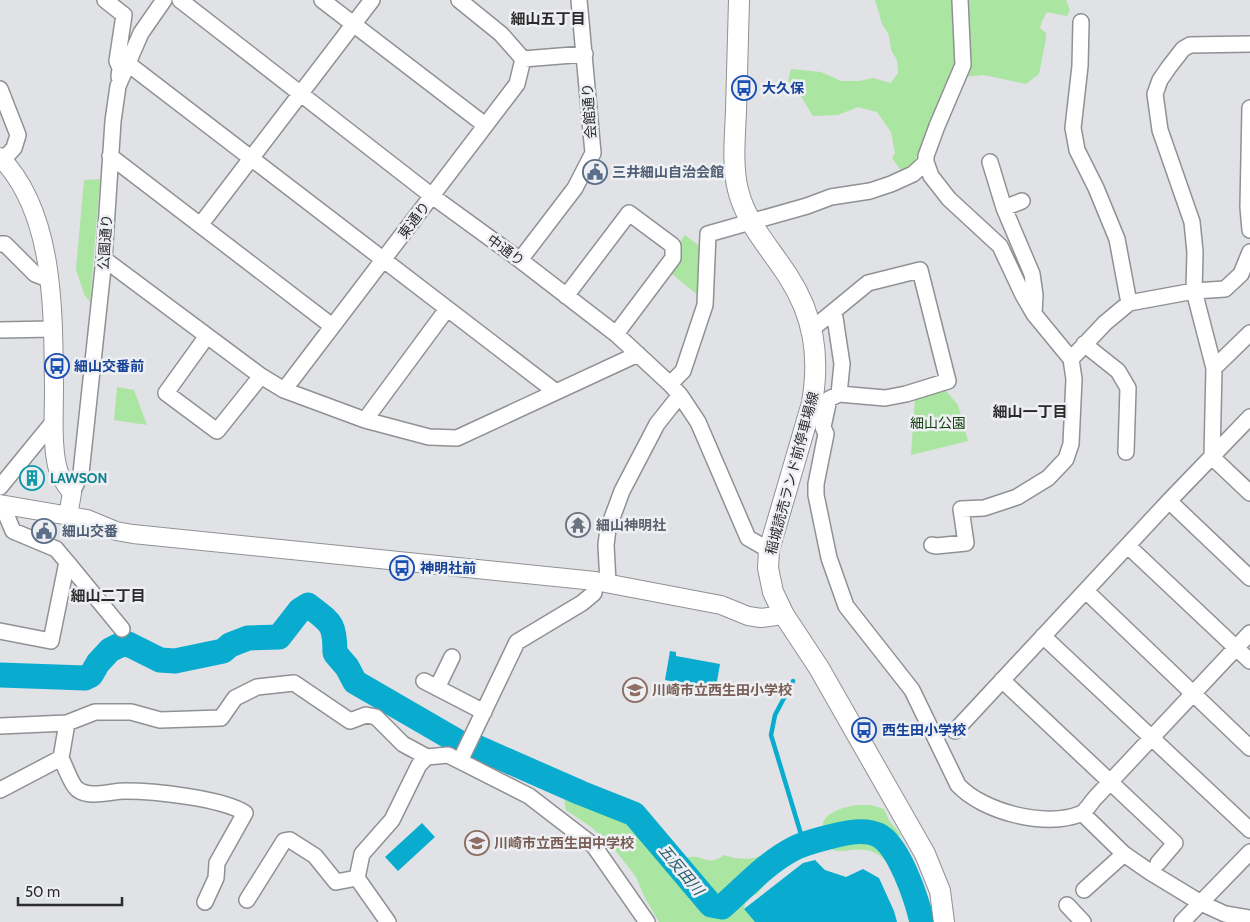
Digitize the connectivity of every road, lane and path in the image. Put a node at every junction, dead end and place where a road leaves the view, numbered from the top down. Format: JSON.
{"nodes":[{"id":1,"x":105,"y":0,"type":"edge"},
{"id":2,"x":164,"y":0,"type":"edge"},
{"id":3,"x":180,"y":0,"type":"edge"},
{"id":4,"x":322,"y":0,"type":"edge"},
{"id":5,"x":372,"y":0,"type":"edge"},
{"id":6,"x":459,"y":0,"type":"edge"},
{"id":7,"x":579,"y":0,"type":"edge"},
{"id":8,"x":739,"y":0,"type":"edge"},
{"id":9,"x":960,"y":0,"type":"edge"},
{"id":10,"x":1082,"y":22,"type":"dead end"},
{"id":11,"x":353,"y":24,"type":"junction"},
{"id":12,"x":1250,"y":44,"type":"edge"},
{"id":13,"x":585,"y":54,"type":"junction"},
{"id":14,"x":523,"y":59,"type":"junction"},
{"id":15,"x":127,"y":63,"type":"junction"},
{"id":16,"x":118,"y":86,"type":"junction"},
{"id":17,"x":0,"y":89,"type":"edge"},
{"id":18,"x":300,"y":93,"type":"junction"},
{"id":19,"x":1250,"y":108,"type":"edge"},
{"id":20,"x":485,"y":125,"type":"junction"},
{"id":21,"x":110,"y":156,"type":"junction"},
{"id":22,"x":1,"y":158,"type":"edge"},
{"id":23,"x":251,"y":158,"type":"junction"},
{"id":24,"x":926,"y":162,"type":"junction"},
{"id":25,"x":990,"y":162,"type":"dead end"},
{"id":26,"x":432,"y":196,"type":"junction"},
{"id":27,"x":1022,"y":202,"type":"dead end"},
{"id":28,"x":1004,"y":208,"type":"junction"},
{"id":29,"x":752,"y":223,"type":"junction"},
{"id":30,"x":201,"y":224,"type":"junction"},
{"id":31,"x":1250,"y":230,"type":"edge"},
{"id":32,"x":0,"y":244,"type":"edge"},
{"id":33,"x":1250,"y":252,"type":"edge"},
{"id":34,"x":104,"y":260,"type":"junction"},
{"id":35,"x":383,"y":260,"type":"junction"},
{"id":36,"x":520,"y":260,"type":"junction"},
{"id":37,"x":48,"y":279,"type":"junction"},
{"id":38,"x":1194,"y":291,"type":"junction"},
{"id":39,"x":566,"y":296,"type":"junction"},
{"id":40,"x":1129,"y":303,"type":"junction"},
{"id":41,"x":447,"y":309,"type":"junction"},
{"id":42,"x":834,"y":311,"type":"junction"},
{"id":43,"x":1034,"y":314,"type":"junction"},
{"id":44,"x":332,"y":326,"type":"junction"},
{"id":45,"x":53,"y":329,"type":"junction"},
{"id":46,"x":812,"y":329,"type":"junction"},
{"id":47,"x":0,"y":330,"type":"edge"},
{"id":48,"x":1250,"y":333,"type":"edge"},
{"id":49,"x":616,"y":334,"type":"junction"},
{"id":50,"x":207,"y":336,"type":"junction"},
{"id":51,"x":1084,"y":344,"type":"junction"},
{"id":52,"x":638,"y":354,"type":"junction"},
{"id":53,"x":1071,"y":359,"type":"junction"},
{"id":54,"x":1214,"y":368,"type":"junction"},
{"id":55,"x":261,"y":376,"type":"junction"},
{"id":56,"x":675,"y":389,"type":"junction"},
{"id":57,"x":284,"y":390,"type":"junction"},
{"id":58,"x":556,"y":392,"type":"junction"},
{"id":59,"x":839,"y":394,"type":"junction"},
{"id":60,"x":1250,"y":417,"type":"edge"},
{"id":61,"x":365,"y":420,"type":"junction"},
{"id":62,"x":54,"y":421,"type":"junction"},
{"id":63,"x":1126,"y":452,"type":"dead end"},
{"id":64,"x":1212,"y":457,"type":"junction"},
{"id":65,"x":0,"y":487,"type":"edge"},
{"id":66,"x":72,"y":493,"type":"junction"},
{"id":67,"x":1250,"y":493,"type":"edge"},
{"id":68,"x":1169,"y":501,"type":"junction"},
{"id":69,"x":0,"y":506,"type":"edge"},
{"id":70,"x":68,"y":516,"type":"junction"},
{"id":71,"x":932,"y":545,"type":"dead end"},
{"id":72,"x":1128,"y":546,"type":"junction"},
{"id":73,"x":768,"y":550,"type":"junction"},
{"id":74,"x":67,"y":562,"type":"junction"},
{"id":75,"x":1250,"y":578,"type":"edge"},
{"id":76,"x":601,"y":582,"type":"junction"},
{"id":77,"x":1086,"y":591,"type":"junction"},
{"id":78,"x":784,"y":615,"type":"junction"},
{"id":79,"x":122,"y":630,"type":"dead end"},
{"id":80,"x":0,"y":631,"type":"edge"},
{"id":81,"x":1250,"y":633,"type":"edge"},
{"id":82,"x":1043,"y":636,"type":"junction"},
{"id":83,"x":1236,"y":648,"type":"junction"},
{"id":84,"x":452,"y":657,"type":"dead end"},
{"id":85,"x":1250,"y":661,"type":"edge"},
{"id":86,"x":1002,"y":680,"type":"junction"},
{"id":87,"x":1193,"y":694,"type":"junction"},
{"id":88,"x":484,"y":712,"type":"junction"},
{"id":89,"x":67,"y":723,"type":"junction"},
{"id":90,"x":0,"y":726,"type":"edge"},
{"id":91,"x":955,"y":731,"type":"dead end"},
{"id":92,"x":1152,"y":738,"type":"junction"},
{"id":93,"x":1250,"y":748,"type":"edge"},
{"id":94,"x":426,"y":757,"type":"junction"},
{"id":95,"x":61,"y":758,"type":"junction"},
{"id":96,"x":460,"y":761,"type":"junction"},
{"id":97,"x":1111,"y":782,"type":"junction"},
{"id":98,"x":0,"y":790,"type":"edge"},
{"id":99,"x":1082,"y":814,"type":"junction"},
{"id":100,"x":1250,"y":830,"type":"edge"},
{"id":101,"x":1250,"y":852,"type":"edge"},
{"id":102,"x":1124,"y":854,"type":"junction"},
{"id":103,"x":1158,"y":863,"type":"dead end"},
{"id":104,"x":358,"y":878,"type":"junction"},
{"id":105,"x":1084,"y":890,"type":"dead end"},
{"id":106,"x":247,"y":900,"type":"dead end"},
{"id":107,"x":205,"y":902,"type":"dead end"},
{"id":108,"x":1201,"y":903,"type":"junction"},
{"id":109,"x":1067,"y":905,"type":"dead end"},
{"id":110,"x":1250,"y":918,"type":"edge"},
{"id":111,"x":388,"y":922,"type":"edge"},
{"id":112,"x":647,"y":922,"type":"edge"},
{"id":113,"x":944,"y":922,"type":"edge"},
{"id":114,"x":1083,"y":922,"type":"edge"},
{"id":115,"x":1182,"y":922,"type":"edge"}],
"edges":[{"from":1,"to":16,"type":"street"},
{"from":2,"to":15,"type":"street","name":"公園通り"},
{"from":3,"to":18,"type":"street","name":"中通り"},
{"from":4,"to":11,"type":"street"},
{"from":5,"to":11,"type":"street"},
{"from":6,"to":14,"type":"street"},
{"from":7,"to":13,"type":"street","name":"会館通り"},
{"from":8,"to":29,"type":"main road","name":"稲城読売ランド前停車場線"},
{"from":9,"to":24,"type":"street"},
{"from":10,"to":40,"type":"street"},
{"from":11,"to":18,"type":"street"},
{"from":11,"to":20,"type":"street"},
{"from":12,"to":38,"type":"street"},
{"from":13,"to":14,"type":"street"},
{"from":13,"to":36,"type":"street","name":"会館通り"},
{"from":14,"to":20,"type":"street","name":"東通り"},
{"from":15,"to":16,"type":"street","name":"公園通り"},
{"from":15,"to":23,"type":"street"},
{"from":16,"to":21,"type":"street","name":"公園通り"},
{"from":17,"to":22,"type":"street"},
{"from":18,"to":23,"type":"street"},
{"from":18,"to":26,"type":"street","name":"中通り"},
{"from":19,"to":31,"type":"street"},
{"from":20,"to":26,"type":"street","name":"東通り"},
{"from":21,"to":30,"type":"street"},
{"from":21,"to":34,"type":"street","name":"公園通り"},
{"from":22,"to":37,"type":"street"},
{"from":23,"to":30,"type":"street"},
{"from":23,"to":35,"type":"street"},
{"from":24,"to":29,"type":"street"},
{"from":24,"to":43,"type":"street"},
{"from":25,"to":28,"type":"street"},
{"from":26,"to":35,"type":"street","name":"東通り"},
{"from":26,"to":36,"type":"street","name":"中通り"},
{"from":27,"to":28,"type":"street"},
{"from":28,"to":43,"type":"street"},
{"from":29,"to":46,"type":"main road","name":"稲城読売ランド前停車場線"},
{"from":29,"to":56,"type":"street"},
{"from":30,"to":44,"type":"street"},
{"from":32,"to":37,"type":"street"},
{"from":33,"to":38,"type":"street"},
{"from":34,"to":50,"type":"street"},
{"from":34,"to":66,"type":"street","name":"公園通り"},
{"from":35,"to":41,"type":"street"},
{"from":35,"to":44,"type":"street","name":"東通り"},
{"from":36,"to":39,"type":"street","name":"中通り"},
{"from":37,"to":45,"type":"street"},
{"from":38,"to":40,"type":"street"},
{"from":38,"to":54,"type":"street"},
{"from":39,"to":49,"type":"street","name":"中通り"},
{"from":39,"to":49,"type":"street"},
{"from":40,"to":51,"type":"street"},
{"from":41,"to":58,"type":"street"},
{"from":41,"to":61,"type":"street"},
{"from":42,"to":46,"type":"street"},
{"from":42,"to":59,"type":"street"},
{"from":42,"to":59,"type":"street"},
{"from":43,"to":53,"type":"street"},
{"from":44,"to":57,"type":"street","name":"東通り"},
{"from":45,"to":47,"type":"street"},
{"from":45,"to":62,"type":"street"},
{"from":46,"to":73,"type":"main road","name":"稲城読売ランド前停車場線"},
{"from":48,"to":54,"type":"street"},
{"from":49,"to":52,"type":"street","name":"中通り"},
{"from":50,"to":55,"type":"street"},
{"from":50,"to":55,"type":"street"},
{"from":51,"to":53,"type":"street"},
{"from":51,"to":63,"type":"street"},
{"from":52,"to":56,"type":"street","name":"中通り"},
{"from":52,"to":58,"type":"street"},
{"from":53,"to":71,"type":"street"},
{"from":54,"to":64,"type":"street"},
{"from":55,"to":57,"type":"street"},
{"from":56,"to":73,"type":"street","name":"中通り"},
{"from":56,"to":76,"type":"street"},
{"from":57,"to":61,"type":"street"},
{"from":58,"to":61,"type":"street"},
{"from":59,"to":99,"type":"street"},
{"from":60,"to":64,"type":"street"},
{"from":62,"to":65,"type":"street"},
{"from":62,"to":66,"type":"street"},
{"from":64,"to":67,"type":"street"},
{"from":64,"to":68,"type":"street"},
{"from":66,"to":70,"type":"street"},
{"from":68,"to":72,"type":"street"},
{"from":68,"to":75,"type":"street"},
{"from":69,"to":70,"type":"street"},
{"from":69,"to":74,"type":"street"},
{"from":70,"to":76,"type":"street"},
{"from":72,"to":77,"type":"street"},
{"from":72,"to":83,"type":"street"},
{"from":73,"to":78,"type":"main road","name":"稲城読売ランド前停車場線"},
{"from":74,"to":79,"type":"street"},
{"from":74,"to":80,"type":"street"},
{"from":76,"to":78,"type":"street"},
{"from":76,"to":88,"type":"street"},
{"from":77,"to":82,"type":"street"},
{"from":77,"to":87,"type":"street"},
{"from":78,"to":113,"type":"main road","name":"稲城読売ランド前停車場線"},
{"from":81,"to":83,"type":"street"},
{"from":82,"to":86,"type":"street"},
{"from":82,"to":92,"type":"street"},
{"from":83,"to":85,"type":"street"},
{"from":83,"to":87,"type":"street"},
{"from":84,"to":88,"type":"street"},
{"from":86,"to":91,"type":"street"},
{"from":86,"to":97,"type":"street"},
{"from":87,"to":92,"type":"street"},
{"from":87,"to":93,"type":"street"},
{"from":88,"to":96,"type":"street"},
{"from":89,"to":90,"type":"street"},
{"from":89,"to":94,"type":"street"},
{"from":89,"to":95,"type":"street"},
{"from":92,"to":97,"type":"street"},
{"from":92,"to":100,"type":"street"},
{"from":94,"to":96,"type":"street"},
{"from":94,"to":104,"type":"street"},
{"from":95,"to":98,"type":"street"},
{"from":95,"to":107,"type":"street"},
{"from":96,"to":112,"type":"street"},
{"from":97,"to":99,"type":"street"},
{"from":97,"to":103,"type":"street"},
{"from":99,"to":102,"type":"street"},
{"from":101,"to":108,"type":"street"},
{"from":102,"to":105,"type":"street"},
{"from":102,"to":108,"type":"street"},
{"from":104,"to":106,"type":"street"},
{"from":104,"to":111,"type":"street"},
{"from":108,"to":110,"type":"street"},
{"from":108,"to":115,"type":"street"},
{"from":109,"to":114,"type":"street"}]}
